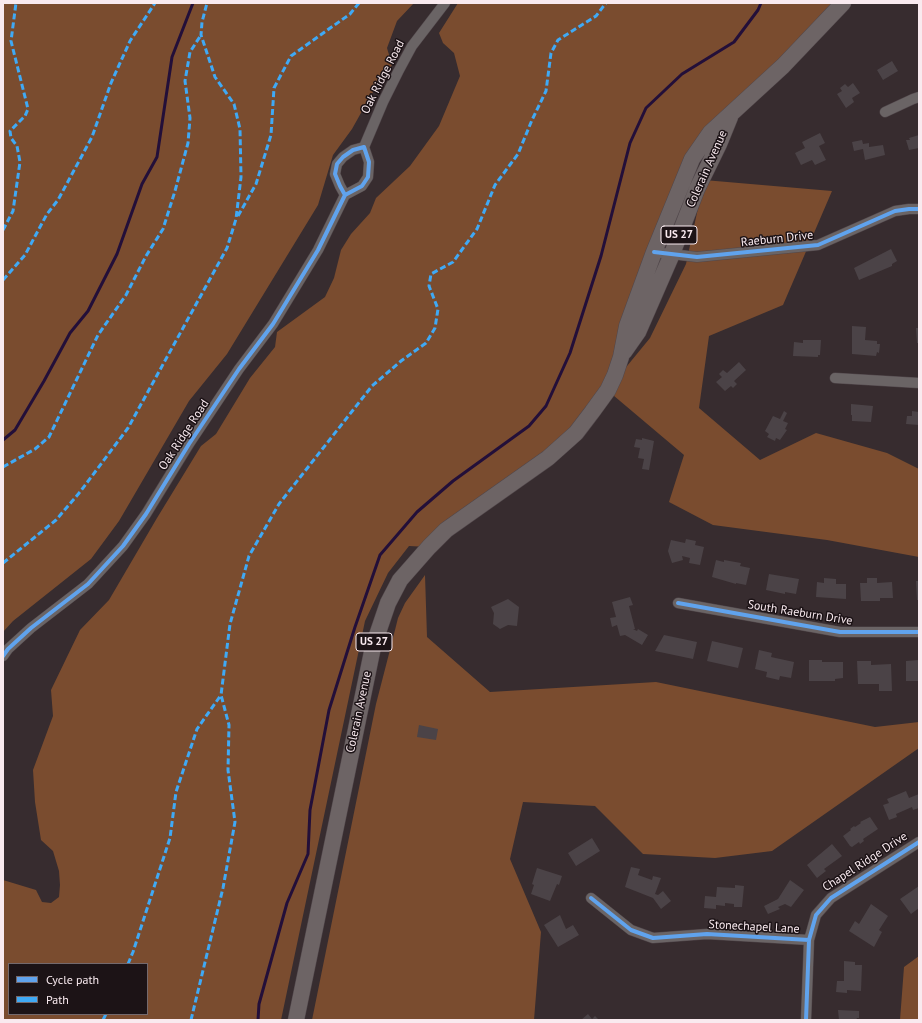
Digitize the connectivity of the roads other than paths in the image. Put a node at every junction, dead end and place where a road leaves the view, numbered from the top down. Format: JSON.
{"nodes":[{"id":1,"x":445,"y":3,"type":"edge"},
{"id":2,"x":843,"y":3,"type":"edge"},
{"id":3,"x":919,"y":97,"type":"edge"},
{"id":4,"x":733,"y":111,"type":"junction"},
{"id":5,"x":884,"y":112,"type":"dead end"},
{"id":6,"x":364,"y":147,"type":"junction"},
{"id":7,"x":345,"y":195,"type":"junction"},
{"id":8,"x":919,"y":210,"type":"edge"},
{"id":9,"x":654,"y":252,"type":"junction"},
{"id":10,"x":672,"y":254,"type":"junction"},
{"id":11,"x":621,"y":356,"type":"junction"},
{"id":12,"x":835,"y":378,"type":"dead end"},
{"id":13,"x":919,"y":383,"type":"edge"},
{"id":14,"x":678,"y":603,"type":"dead end"},
{"id":15,"x":919,"y":632,"type":"edge"},
{"id":16,"x":3,"y":656,"type":"edge"},
{"id":17,"x":919,"y":842,"type":"edge"},
{"id":18,"x":591,"y":898,"type":"dead end"},
{"id":19,"x":809,"y":940,"type":"junction"},
{"id":20,"x":296,"y":1020,"type":"edge"},
{"id":21,"x":806,"y":1020,"type":"edge"}],
"edges":[{"from":1,"to":6,"type":"street","name":"Oak Ridge Road"},
{"from":2,"to":4,"type":"main road","name":"Colerain Avenue","number":"US 27"},
{"from":3,"to":5,"type":"street"},
{"from":4,"to":9,"type":"main road","name":"Colerain Avenue","number":"US 27"},
{"from":4,"to":10,"type":"main road","name":"Colerain Avenue","number":"US 27"},
{"from":6,"to":7,"type":"street"},
{"from":6,"to":7,"type":"street"},
{"from":7,"to":16,"type":"street","name":"Oak Ridge Road"},
{"from":8,"to":10,"type":"street","name":"Raeburn Drive"},
{"from":9,"to":10,"type":"street","name":"Raeburn Drive"},
{"from":9,"to":11,"type":"main road","name":"Colerain Avenue","number":"US 27"},
{"from":10,"to":11,"type":"main road","name":"Colerain Avenue","number":"US 27"},
{"from":11,"to":20,"type":"main road","name":"Colerain Avenue","number":"US 27"},
{"from":12,"to":13,"type":"street"},
{"from":14,"to":15,"type":"street","name":"South Raeburn Drive"},
{"from":17,"to":19,"type":"street","name":"Chapel Ridge Drive"},
{"from":18,"to":19,"type":"street","name":"Stonechapel Lane"},
{"from":19,"to":21,"type":"street","name":"Chapel Ridge Drive"}]}
